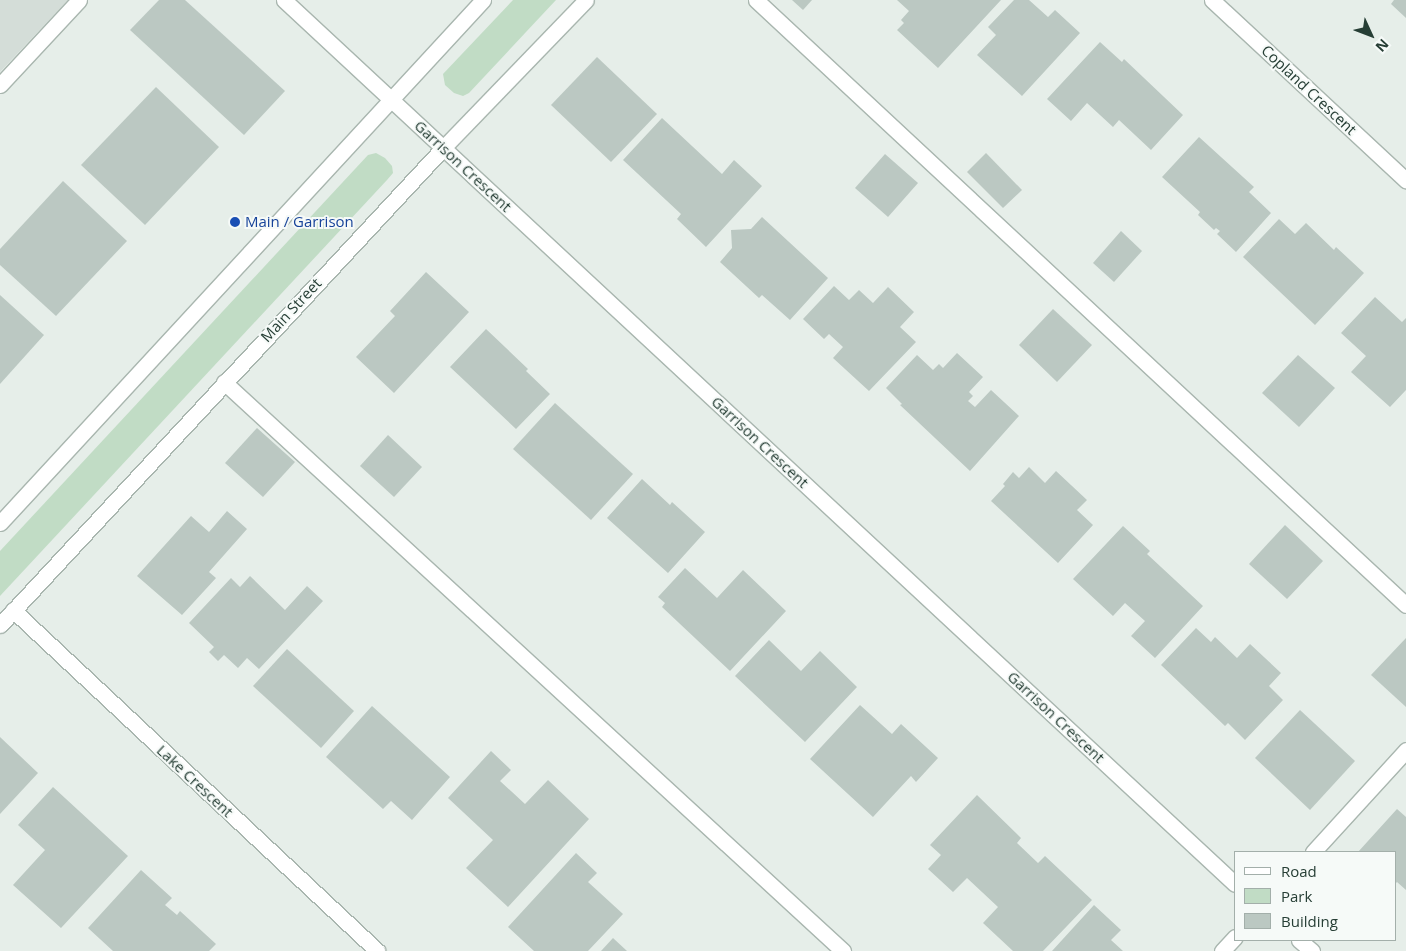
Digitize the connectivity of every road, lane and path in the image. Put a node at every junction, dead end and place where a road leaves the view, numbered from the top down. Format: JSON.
{"nodes":[{"id":1,"x":79,"y":0,"type":"edge"},
{"id":2,"x":284,"y":0,"type":"edge"},
{"id":3,"x":483,"y":0,"type":"edge"},
{"id":4,"x":586,"y":0,"type":"edge"},
{"id":5,"x":756,"y":0,"type":"edge"},
{"id":6,"x":1212,"y":0,"type":"edge"},
{"id":7,"x":0,"y":85,"type":"edge"},
{"id":8,"x":392,"y":100,"type":"junction"},
{"id":9,"x":444,"y":148,"type":"junction"},
{"id":10,"x":1406,"y":180,"type":"edge"},
{"id":11,"x":224,"y":382,"type":"junction"},
{"id":12,"x":0,"y":523,"type":"edge"},
{"id":13,"x":1406,"y":605,"type":"edge"},
{"id":14,"x":13,"y":610,"type":"junction"},
{"id":15,"x":0,"y":624,"type":"edge"},
{"id":16,"x":1406,"y":750,"type":"edge"},
{"id":17,"x":1314,"y":851,"type":"edge"},
{"id":18,"x":1234,"y":883,"type":"edge"},
{"id":19,"x":1234,"y":938,"type":"edge"},
{"id":20,"x":1300,"y":941,"type":"edge"},
{"id":21,"x":377,"y":951,"type":"edge"},
{"id":22,"x":843,"y":951,"type":"edge"},
{"id":23,"x":1222,"y":951,"type":"edge"},
{"id":24,"x":1312,"y":951,"type":"edge"}],
"edges":[{"from":1,"to":7,"type":"street"},
{"from":2,"to":8,"type":"street","name":"Garrison Crescent"},
{"from":3,"to":8,"type":"street"},
{"from":4,"to":9,"type":"street","name":"Main Street"},
{"from":5,"to":13,"type":"street"},
{"from":6,"to":10,"type":"street","name":"Copland Crescent"},
{"from":8,"to":9,"type":"street","name":"Garrison Crescent"},
{"from":8,"to":12,"type":"street"},
{"from":9,"to":11,"type":"street","name":"Main Street"},
{"from":9,"to":18,"type":"street","name":"Garrison Crescent"},
{"from":11,"to":14,"type":"street","name":"Main Street"},
{"from":11,"to":22,"type":"street"},
{"from":14,"to":15,"type":"street","name":"Main Street"},
{"from":14,"to":21,"type":"street","name":"Lake Crescent"},
{"from":16,"to":17,"type":"street"},
{"from":19,"to":23,"type":"street"},
{"from":20,"to":24,"type":"street"}]}
